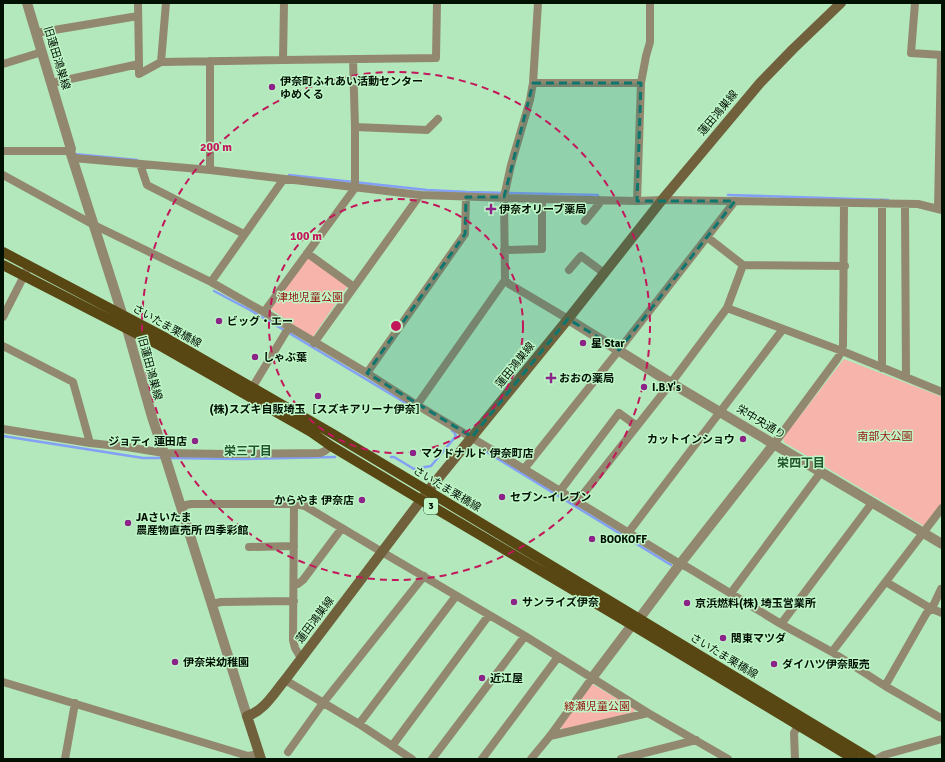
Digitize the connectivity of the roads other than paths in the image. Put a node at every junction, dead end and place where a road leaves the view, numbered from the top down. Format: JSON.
{"nodes":[{"id":1,"x":27,"y":3,"type":"edge"},
{"id":2,"x":138,"y":3,"type":"edge"},
{"id":3,"x":166,"y":3,"type":"edge"},
{"id":4,"x":284,"y":3,"type":"edge"},
{"id":5,"x":437,"y":3,"type":"edge"},
{"id":6,"x":538,"y":3,"type":"edge"},
{"id":7,"x":650,"y":3,"type":"edge"},
{"id":8,"x":841,"y":3,"type":"edge"},
{"id":9,"x":914,"y":3,"type":"edge"},
{"id":10,"x":138,"y":16,"type":"junction"},
{"id":11,"x":36,"y":33,"type":"junction"},
{"id":12,"x":42,"y":52,"type":"junction"},
{"id":13,"x":942,"y":55,"type":"edge"},
{"id":14,"x":353,"y":59,"type":"junction"},
{"id":15,"x":283,"y":60,"type":"junction"},
{"id":16,"x":210,"y":61,"type":"junction"},
{"id":17,"x":161,"y":62,"type":"junction"},
{"id":18,"x":3,"y":64,"type":"edge"},
{"id":19,"x":139,"y":64,"type":"junction"},
{"id":20,"x":52,"y":83,"type":"junction"},
{"id":21,"x":533,"y":83,"type":"junction"},
{"id":22,"x":640,"y":83,"type":"junction"},
{"id":23,"x":438,"y":119,"type":"dead end"},
{"id":24,"x":355,"y":127,"type":"junction"},
{"id":25,"x":3,"y":151,"type":"edge"},
{"id":26,"x":71,"y":154,"type":"junction"},
{"id":27,"x":140,"y":164,"type":"junction"},
{"id":28,"x":210,"y":170,"type":"junction"},
{"id":29,"x":3,"y":175,"type":"edge"},
{"id":30,"x":284,"y":180,"type":"junction"},
{"id":31,"x":356,"y":188,"type":"junction"},
{"id":32,"x":420,"y":195,"type":"junction"},
{"id":33,"x":466,"y":196,"type":"junction"},
{"id":34,"x":504,"y":198,"type":"junction"},
{"id":35,"x":542,"y":199,"type":"junction"},
{"id":36,"x":599,"y":200,"type":"junction"},
{"id":37,"x":662,"y":200,"type":"junction"},
{"id":38,"x":637,"y":201,"type":"junction"},
{"id":39,"x":735,"y":201,"type":"junction"},
{"id":40,"x":844,"y":203,"type":"junction"},
{"id":41,"x":882,"y":203,"type":"junction"},
{"id":42,"x":905,"y":204,"type":"junction"},
{"id":43,"x":940,"y":210,"type":"edge"},
{"id":44,"x":586,"y":221,"type":"dead end"},
{"id":45,"x":94,"y":225,"type":"junction"},
{"id":46,"x":244,"y":234,"type":"junction"},
{"id":47,"x":707,"y":236,"type":"junction"},
{"id":48,"x":504,"y":250,"type":"junction"},
{"id":49,"x":3,"y":252,"type":"edge"},
{"id":50,"x":307,"y":253,"type":"junction"},
{"id":51,"x":3,"y":265,"type":"edge"},
{"id":52,"x":743,"y":265,"type":"junction"},
{"id":53,"x":29,"y":266,"type":"junction"},
{"id":54,"x":845,"y":266,"type":"junction"},
{"id":55,"x":569,"y":270,"type":"dead end"},
{"id":56,"x":604,"y":273,"type":"junction"},
{"id":57,"x":24,"y":276,"type":"junction"},
{"id":58,"x":505,"y":280,"type":"junction"},
{"id":59,"x":211,"y":282,"type":"junction"},
{"id":60,"x":354,"y":287,"type":"junction"},
{"id":61,"x":728,"y":308,"type":"junction"},
{"id":62,"x":264,"y":312,"type":"junction"},
{"id":63,"x":122,"y":315,"type":"junction"},
{"id":64,"x":3,"y":317,"type":"edge"},
{"id":65,"x":568,"y":319,"type":"junction"},
{"id":66,"x":289,"y":327,"type":"junction"},
{"id":67,"x":127,"y":329,"type":"junction"},
{"id":68,"x":783,"y":329,"type":"junction"},
{"id":69,"x":314,"y":343,"type":"junction"},
{"id":70,"x":3,"y":346,"type":"edge"},
{"id":71,"x":619,"y":350,"type":"junction"},
{"id":72,"x":842,"y":351,"type":"junction"},
{"id":73,"x":882,"y":368,"type":"junction"},
{"id":74,"x":367,"y":373,"type":"junction"},
{"id":75,"x":906,"y":377,"type":"junction"},
{"id":76,"x":671,"y":383,"type":"junction"},
{"id":77,"x":252,"y":388,"type":"junction"},
{"id":78,"x":942,"y":392,"type":"edge"},
{"id":79,"x":417,"y":405,"type":"junction"},
{"id":80,"x":721,"y":412,"type":"junction"},
{"id":81,"x":637,"y":426,"type":"junction"},
{"id":82,"x":3,"y":429,"type":"edge"},
{"id":83,"x":472,"y":437,"type":"junction"},
{"id":84,"x":90,"y":444,"type":"junction"},
{"id":85,"x":774,"y":444,"type":"junction"},
{"id":86,"x":331,"y":446,"type":"junction"},
{"id":87,"x":166,"y":458,"type":"junction"},
{"id":88,"x":524,"y":469,"type":"junction"},
{"id":89,"x":821,"y":472,"type":"junction"},
{"id":90,"x":428,"y":491,"type":"junction"},
{"id":91,"x":560,"y":491,"type":"junction"},
{"id":92,"x":421,"y":500,"type":"junction"},
{"id":93,"x":577,"y":502,"type":"junction"},
{"id":94,"x":872,"y":503,"type":"junction"},
{"id":95,"x":294,"y":504,"type":"junction"},
{"id":96,"x":181,"y":506,"type":"junction"},
{"id":97,"x":942,"y":508,"type":"edge"},
{"id":98,"x":342,"y":528,"type":"junction"},
{"id":99,"x":628,"y":533,"type":"junction"},
{"id":100,"x":923,"y":533,"type":"junction"},
{"id":101,"x":942,"y":544,"type":"edge"},
{"id":102,"x":294,"y":546,"type":"junction"},
{"id":103,"x":249,"y":547,"type":"dead end"},
{"id":104,"x":382,"y":552,"type":"junction"},
{"id":105,"x":680,"y":564,"type":"junction"},
{"id":106,"x":424,"y":576,"type":"junction"},
{"id":107,"x":886,"y":582,"type":"junction"},
{"id":108,"x":294,"y":584,"type":"junction"},
{"id":109,"x":941,"y":589,"type":"dead end"},
{"id":110,"x":731,"y":593,"type":"junction"},
{"id":111,"x":456,"y":596,"type":"junction"},
{"id":112,"x":294,"y":601,"type":"junction"},
{"id":113,"x":212,"y":604,"type":"junction"},
{"id":114,"x":930,"y":608,"type":"junction"},
{"id":115,"x":942,"y":613,"type":"edge"},
{"id":116,"x":489,"y":615,"type":"junction"},
{"id":117,"x":635,"y":622,"type":"junction"},
{"id":118,"x":781,"y":624,"type":"junction"},
{"id":119,"x":525,"y":636,"type":"junction"},
{"id":120,"x":832,"y":652,"type":"junction"},
{"id":121,"x":558,"y":657,"type":"junction"},
{"id":122,"x":301,"y":658,"type":"junction"},
{"id":123,"x":592,"y":678,"type":"junction"},
{"id":124,"x":285,"y":680,"type":"junction"},
{"id":125,"x":3,"y":682,"type":"edge"},
{"id":126,"x":885,"y":686,"type":"junction"},
{"id":127,"x":75,"y":703,"type":"junction"},
{"id":128,"x":323,"y":703,"type":"junction"},
{"id":129,"x":648,"y":713,"type":"junction"},
{"id":130,"x":247,"y":716,"type":"junction"},
{"id":131,"x":942,"y":718,"type":"edge"},
{"id":132,"x":359,"y":724,"type":"junction"},
{"id":133,"x":798,"y":726,"type":"junction"},
{"id":134,"x":550,"y":736,"type":"junction"},
{"id":135,"x":942,"y":739,"type":"edge"},
{"id":136,"x":696,"y":740,"type":"junction"},
{"id":137,"x":392,"y":746,"type":"junction"},
{"id":138,"x":288,"y":752,"type":"dead end"},
{"id":139,"x":260,"y":756,"type":"edge"},
{"id":140,"x":65,"y":759,"type":"edge"},
{"id":141,"x":412,"y":759,"type":"edge"},
{"id":142,"x":432,"y":759,"type":"edge"},
{"id":143,"x":482,"y":759,"type":"edge"},
{"id":144,"x":531,"y":759,"type":"edge"},
{"id":145,"x":621,"y":759,"type":"edge"},
{"id":146,"x":728,"y":759,"type":"edge"},
{"id":147,"x":795,"y":759,"type":"edge"},
{"id":148,"x":854,"y":759,"type":"edge"},
{"id":149,"x":871,"y":759,"type":"edge"},
{"id":150,"x":877,"y":759,"type":"edge"}],
"edges":[{"from":1,"to":11,"type":"street","name":"旧蓮田鴻巣線"},
{"from":2,"to":10,"type":"street"},
{"from":3,"to":17,"type":"street"},
{"from":4,"to":15,"type":"street"},
{"from":5,"to":14,"type":"street"},
{"from":6,"to":21,"type":"street"},
{"from":7,"to":22,"type":"street"},
{"from":8,"to":37,"type":"main road","name":"蓮田鴻巣線"},
{"from":9,"to":13,"type":"street"},
{"from":10,"to":11,"type":"street"},
{"from":10,"to":19,"type":"street"},
{"from":11,"to":12,"type":"street","name":"旧蓮田鴻巣線"},
{"from":12,"to":18,"type":"street"},
{"from":12,"to":20,"type":"street","name":"旧蓮田鴻巣線"},
{"from":13,"to":43,"type":"street"},
{"from":14,"to":15,"type":"street"},
{"from":14,"to":24,"type":"street"},
{"from":15,"to":16,"type":"street"},
{"from":16,"to":17,"type":"street"},
{"from":16,"to":28,"type":"street"},
{"from":17,"to":19,"type":"street"},
{"from":19,"to":20,"type":"street"},
{"from":20,"to":26,"type":"street","name":"旧蓮田鴻巣線"},
{"from":21,"to":22,"type":"street"},
{"from":21,"to":34,"type":"street"},
{"from":22,"to":38,"type":"street"},
{"from":23,"to":24,"type":"street"},
{"from":24,"to":31,"type":"street"},
{"from":25,"to":26,"type":"street"},
{"from":26,"to":27,"type":"street"},
{"from":26,"to":45,"type":"street","name":"旧蓮田鴻巣線"},
{"from":27,"to":28,"type":"street"},
{"from":27,"to":46,"type":"street"},
{"from":28,"to":30,"type":"street"},
{"from":29,"to":45,"type":"street"},
{"from":30,"to":31,"type":"street"},
{"from":30,"to":46,"type":"street"},
{"from":31,"to":32,"type":"street"},
{"from":31,"to":50,"type":"street"},
{"from":32,"to":33,"type":"street"},
{"from":32,"to":60,"type":"street"},
{"from":33,"to":34,"type":"street"},
{"from":33,"to":74,"type":"street"},
{"from":34,"to":35,"type":"street"},
{"from":34,"to":48,"type":"street"},
{"from":35,"to":36,"type":"street"},
{"from":35,"to":48,"type":"street"},
{"from":36,"to":38,"type":"street"},
{"from":36,"to":44,"type":"street"},
{"from":37,"to":38,"type":"street"},
{"from":37,"to":39,"type":"street"},
{"from":37,"to":56,"type":"main road","name":"蓮田鴻巣線"},
{"from":39,"to":40,"type":"street"},
{"from":39,"to":47,"type":"street"},
{"from":40,"to":41,"type":"street"},
{"from":40,"to":54,"type":"street"},
{"from":41,"to":42,"type":"street"},
{"from":41,"to":73,"type":"street"},
{"from":42,"to":43,"type":"street"},
{"from":42,"to":75,"type":"street"},
{"from":45,"to":59,"type":"street"},
{"from":45,"to":63,"type":"street","name":"旧蓮田鴻巣線"},
{"from":46,"to":59,"type":"street"},
{"from":47,"to":52,"type":"street"},
{"from":47,"to":71,"type":"street"},
{"from":48,"to":58,"type":"street"},
{"from":49,"to":53,"type":"main road","name":"さいたま栗橋線","number":"3"},
{"from":50,"to":60,"type":"street"},
{"from":50,"to":62,"type":"street"},
{"from":51,"to":57,"type":"main road","name":"さいたま栗橋線","number":"3"},
{"from":52,"to":54,"type":"street"},
{"from":52,"to":61,"type":"street"},
{"from":53,"to":57,"type":"street"},
{"from":53,"to":63,"type":"main road","name":"さいたま栗橋線","number":"3"},
{"from":54,"to":72,"type":"street"},
{"from":55,"to":56,"type":"street"},
{"from":56,"to":65,"type":"main road","name":"蓮田鴻巣線"},
{"from":57,"to":64,"type":"street"},
{"from":57,"to":67,"type":"main road","name":"さいたま栗橋線","number":"3"},
{"from":58,"to":65,"type":"street"},
{"from":58,"to":79,"type":"street"},
{"from":59,"to":62,"type":"street"},
{"from":60,"to":69,"type":"street"},
{"from":61,"to":68,"type":"street"},
{"from":61,"to":76,"type":"street"},
{"from":62,"to":66,"type":"street"},
{"from":63,"to":67,"type":"street","name":"旧蓮田鴻巣線"},
{"from":63,"to":77,"type":"main road","name":"さいたま栗橋線","number":"3"},
{"from":65,"to":71,"type":"street","name":"栄中央通り"},
{"from":65,"to":83,"type":"main road","name":"蓮田鴻巣線"},
{"from":66,"to":69,"type":"street"},
{"from":66,"to":77,"type":"street"},
{"from":67,"to":86,"type":"main road","name":"さいたま栗橋線","number":"3"},
{"from":67,"to":87,"type":"street","name":"旧蓮田鴻巣線"},
{"from":68,"to":72,"type":"street"},
{"from":68,"to":80,"type":"street"},
{"from":69,"to":74,"type":"street"},
{"from":70,"to":84,"type":"street"},
{"from":71,"to":76,"type":"street","name":"栄中央通り"},
{"from":71,"to":88,"type":"street"},
{"from":72,"to":73,"type":"street"},
{"from":72,"to":85,"type":"street"},
{"from":73,"to":75,"type":"street"},
{"from":74,"to":79,"type":"street"},
{"from":75,"to":78,"type":"street"},
{"from":76,"to":80,"type":"street","name":"栄中央通り"},
{"from":76,"to":81,"type":"street"},
{"from":77,"to":90,"type":"main road","name":"さいたま栗橋線","number":"3"},
{"from":79,"to":83,"type":"street"},
{"from":80,"to":85,"type":"street","name":"栄中央通り"},
{"from":80,"to":99,"type":"street"},
{"from":81,"to":91,"type":"street"},
{"from":81,"to":93,"type":"street"},
{"from":82,"to":84,"type":"street"},
{"from":83,"to":88,"type":"street"},
{"from":83,"to":90,"type":"main road","name":"蓮田鴻巣線"},
{"from":84,"to":87,"type":"street"},
{"from":85,"to":89,"type":"street","name":"栄中央通り"},
{"from":85,"to":105,"type":"street"},
{"from":86,"to":87,"type":"street"},
{"from":86,"to":92,"type":"main road","name":"さいたま栗橋線","number":"3"},
{"from":87,"to":96,"type":"street","name":"旧蓮田鴻巣線"},
{"from":88,"to":91,"type":"street"},
{"from":89,"to":94,"type":"street","name":"栄中央通り"},
{"from":89,"to":110,"type":"street"},
{"from":90,"to":92,"type":"main road","name":"蓮田鴻巣線"},
{"from":90,"to":117,"type":"main road","name":"さいたま栗橋線","number":"3"},
{"from":91,"to":93,"type":"street"},
{"from":92,"to":104,"type":"main road","name":"蓮田鴻巣線"},
{"from":92,"to":117,"type":"main road","name":"さいたま栗橋線","number":"3"},
{"from":93,"to":99,"type":"street"},
{"from":94,"to":100,"type":"street","name":"栄中央通り"},
{"from":94,"to":118,"type":"street"},
{"from":95,"to":96,"type":"street"},
{"from":95,"to":98,"type":"street"},
{"from":95,"to":102,"type":"street"},
{"from":96,"to":113,"type":"street","name":"旧蓮田鴻巣線"},
{"from":97,"to":100,"type":"street"},
{"from":98,"to":104,"type":"street"},
{"from":98,"to":108,"type":"street"},
{"from":99,"to":105,"type":"street"},
{"from":100,"to":101,"type":"street","name":"栄中央通り"},
{"from":100,"to":107,"type":"street"},
{"from":102,"to":103,"type":"street"},
{"from":102,"to":108,"type":"street"},
{"from":104,"to":106,"type":"street"},
{"from":104,"to":122,"type":"main road","name":"蓮田鴻巣線"},
{"from":105,"to":110,"type":"street"},
{"from":105,"to":117,"type":"street"},
{"from":106,"to":111,"type":"street"},
{"from":106,"to":128,"type":"street"},
{"from":107,"to":114,"type":"street"},
{"from":107,"to":120,"type":"street"},
{"from":108,"to":112,"type":"street"},
{"from":109,"to":114,"type":"street"},
{"from":110,"to":118,"type":"street"},
{"from":111,"to":116,"type":"street"},
{"from":111,"to":132,"type":"street"},
{"from":112,"to":113,"type":"street"},
{"from":112,"to":122,"type":"street"},
{"from":113,"to":130,"type":"street","name":"旧蓮田鴻巣線"},
{"from":114,"to":115,"type":"street"},
{"from":114,"to":126,"type":"street"},
{"from":116,"to":119,"type":"street"},
{"from":116,"to":137,"type":"street"},
{"from":117,"to":123,"type":"street"},
{"from":117,"to":133,"type":"main road","name":"さいたま栗橋線","number":"3"},
{"from":117,"to":149,"type":"main road","name":"さいたま栗橋線","number":"3"},
{"from":118,"to":120,"type":"street"},
{"from":119,"to":121,"type":"street"},
{"from":119,"to":142,"type":"street"},
{"from":120,"to":126,"type":"street"},
{"from":121,"to":123,"type":"street"},
{"from":121,"to":143,"type":"street"},
{"from":122,"to":124,"type":"main road","name":"蓮田鴻巣線"},
{"from":123,"to":129,"type":"street"},
{"from":123,"to":134,"type":"street"},
{"from":124,"to":128,"type":"street"},
{"from":124,"to":130,"type":"main road","name":"蓮田鴻巣線"},
{"from":125,"to":127,"type":"street"},
{"from":126,"to":131,"type":"street"},
{"from":127,"to":139,"type":"street"},
{"from":127,"to":140,"type":"street"},
{"from":128,"to":132,"type":"street"},
{"from":128,"to":138,"type":"street"},
{"from":129,"to":134,"type":"street"},
{"from":129,"to":136,"type":"street"},
{"from":130,"to":139,"type":"main road"},
{"from":132,"to":137,"type":"street"},
{"from":133,"to":147,"type":"street"},
{"from":133,"to":148,"type":"main road","name":"さいたま栗橋線","number":"3"},
{"from":134,"to":144,"type":"street"},
{"from":135,"to":150,"type":"street"},
{"from":136,"to":145,"type":"street"},
{"from":136,"to":146,"type":"street"},
{"from":137,"to":141,"type":"street"}]}
